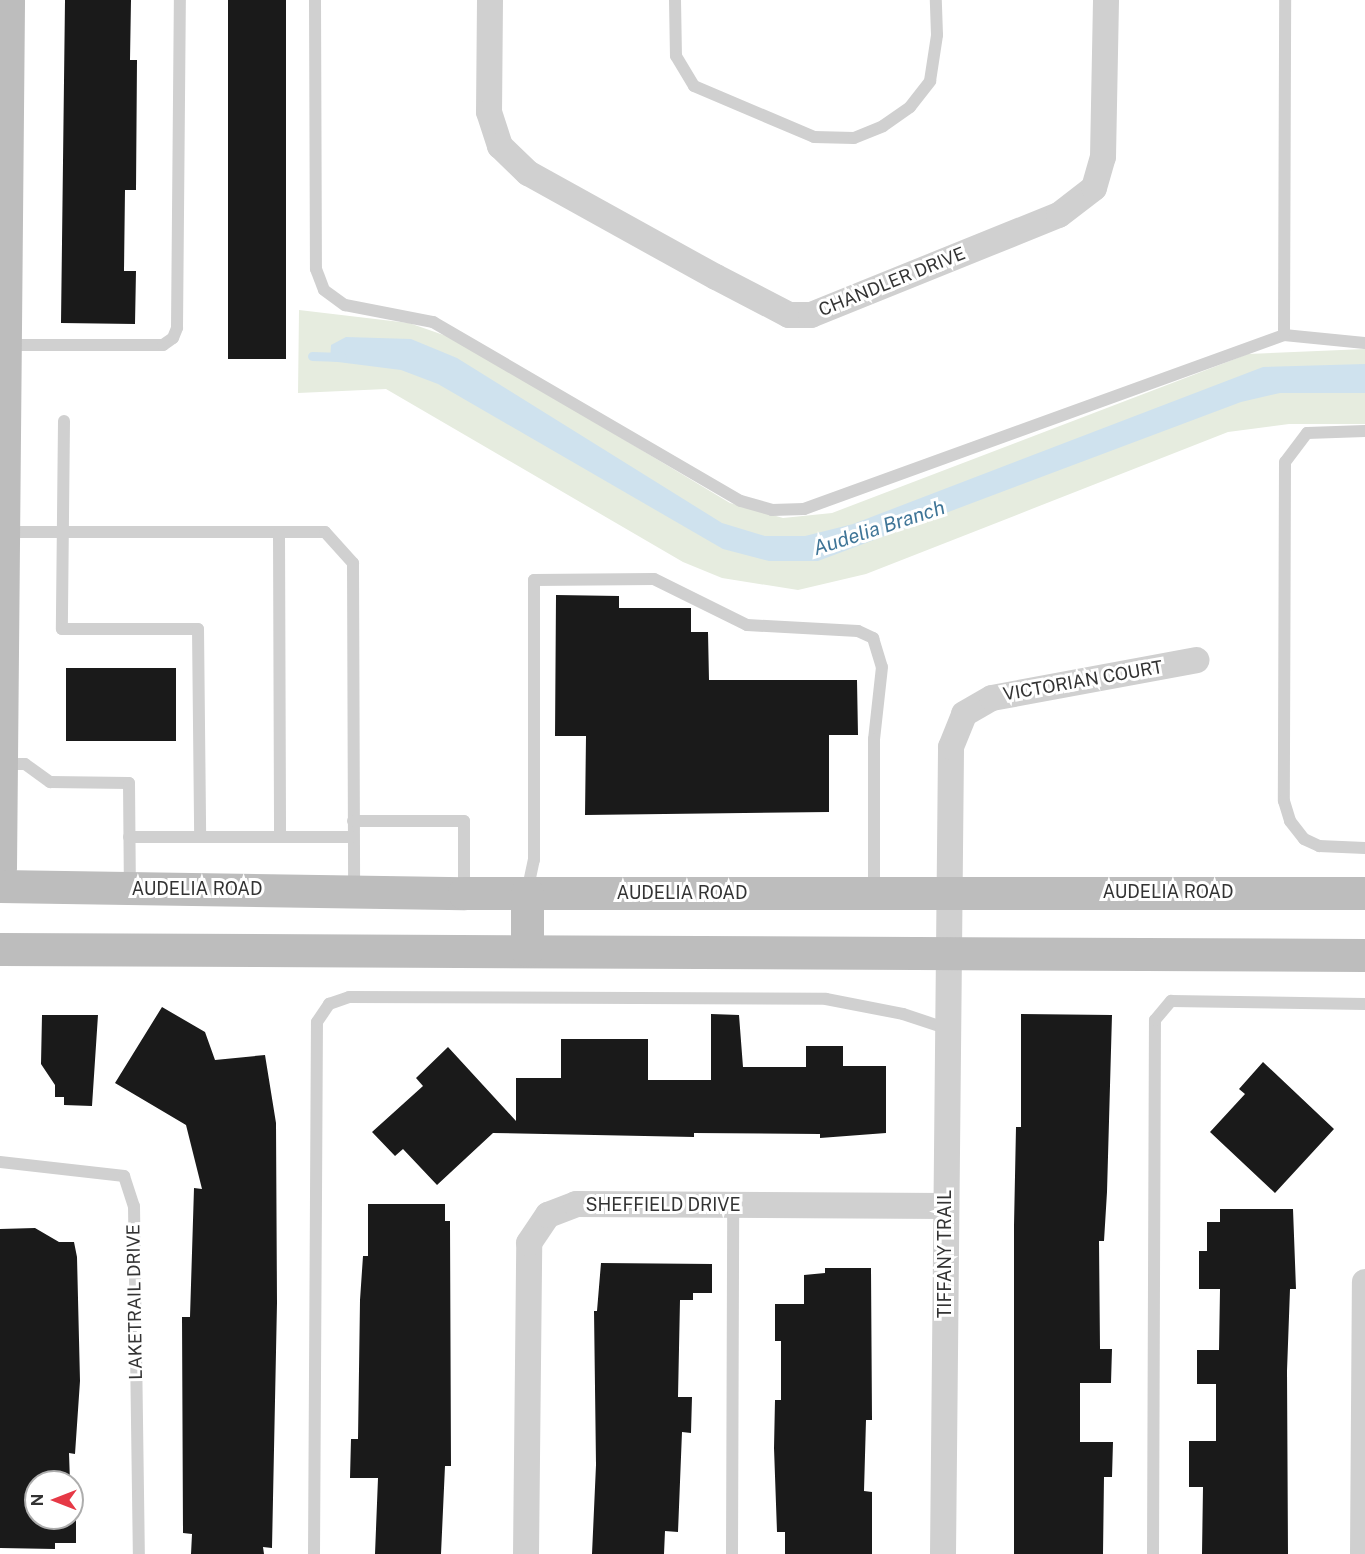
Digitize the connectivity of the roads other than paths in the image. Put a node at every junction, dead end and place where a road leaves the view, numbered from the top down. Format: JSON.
{"nodes":[{"id":1,"x":8,"y":0,"type":"edge"},
{"id":2,"x":180,"y":0,"type":"edge"},
{"id":3,"x":315,"y":0,"type":"edge"},
{"id":4,"x":490,"y":0,"type":"edge"},
{"id":5,"x":675,"y":0,"type":"edge"},
{"id":6,"x":936,"y":0,"type":"edge"},
{"id":7,"x":1106,"y":0,"type":"edge"},
{"id":8,"x":1285,"y":0,"type":"edge"},
{"id":9,"x":1284,"y":335,"type":"junction"},
{"id":10,"x":1365,"y":343,"type":"edge"},
{"id":11,"x":2,"y":345,"type":"edge"},
{"id":12,"x":64,"y":421,"type":"dead end"},
{"id":13,"x":1365,"y":431,"type":"edge"},
{"id":14,"x":2,"y":532,"type":"junction"},
{"id":15,"x":63,"y":534,"type":"junction"},
{"id":16,"x":279,"y":534,"type":"junction"},
{"id":17,"x":1197,"y":660,"type":"dead end"},
{"id":18,"x":2,"y":764,"type":"junction"},
{"id":19,"x":352,"y":821,"type":"junction"},
{"id":20,"x":129,"y":837,"type":"junction"},
{"id":21,"x":200,"y":837,"type":"junction"},
{"id":22,"x":280,"y":837,"type":"junction"},
{"id":23,"x":353,"y":837,"type":"junction"},
{"id":24,"x":1365,"y":848,"type":"edge"},
{"id":25,"x":0,"y":868,"type":"edge"},
{"id":26,"x":0,"y":886,"type":"edge"},
{"id":27,"x":130,"y":889,"type":"junction"},
{"id":28,"x":354,"y":890,"type":"junction"},
{"id":29,"x":464,"y":893,"type":"junction"},
{"id":30,"x":527,"y":893,"type":"junction"},
{"id":31,"x":874,"y":893,"type":"junction"},
{"id":32,"x":948,"y":893,"type":"junction"},
{"id":33,"x":1365,"y":893,"type":"edge"},
{"id":34,"x":0,"y":949,"type":"edge"},
{"id":35,"x":527,"y":950,"type":"junction"},
{"id":36,"x":947,"y":954,"type":"junction"},
{"id":37,"x":1365,"y":955,"type":"edge"},
{"id":38,"x":1365,"y":1004,"type":"edge"},
{"id":39,"x":945,"y":1028,"type":"junction"},
{"id":40,"x":0,"y":1162,"type":"edge"},
{"id":41,"x":733,"y":1205,"type":"junction"},
{"id":42,"x":945,"y":1206,"type":"junction"},
{"id":43,"x":1365,"y":1282,"type":"edge"},
{"id":44,"x":138,"y":1554,"type":"edge"},
{"id":45,"x":314,"y":1554,"type":"edge"},
{"id":46,"x":526,"y":1554,"type":"edge"},
{"id":47,"x":732,"y":1554,"type":"edge"},
{"id":48,"x":944,"y":1554,"type":"edge"},
{"id":49,"x":1153,"y":1554,"type":"edge"},
{"id":50,"x":1363,"y":1554,"type":"edge"}],
"edges":[{"from":1,"to":11,"type":"main road"},
{"from":2,"to":11,"type":"lane"},
{"from":3,"to":9,"type":"lane"},
{"from":4,"to":7,"type":"street","name":"CHANDLER DRIVE"},
{"from":5,"to":6,"type":"lane"},
{"from":8,"to":9,"type":"lane"},
{"from":9,"to":10,"type":"lane"},
{"from":11,"to":14,"type":"main road"},
{"from":12,"to":15,"type":"lane"},
{"from":13,"to":24,"type":"lane"},
{"from":14,"to":15,"type":"lane"},
{"from":14,"to":18,"type":"main road"},
{"from":15,"to":16,"type":"lane"},
{"from":15,"to":21,"type":"lane"},
{"from":16,"to":19,"type":"lane"},
{"from":16,"to":22,"type":"lane"},
{"from":17,"to":32,"type":"street","name":"VICTORIAN COURT"},
{"from":18,"to":20,"type":"lane"},
{"from":18,"to":25,"type":"main road"},
{"from":19,"to":23,"type":"lane"},
{"from":19,"to":29,"type":"lane"},
{"from":20,"to":21,"type":"lane"},
{"from":20,"to":27,"type":"lane"},
{"from":21,"to":22,"type":"lane"},
{"from":22,"to":23,"type":"lane"},
{"from":23,"to":28,"type":"lane"},
{"from":26,"to":27,"type":"main road","name":"AUDELIA ROAD"},
{"from":27,"to":28,"type":"main road","name":"AUDELIA ROAD"},
{"from":28,"to":29,"type":"main road","name":"AUDELIA ROAD"},
{"from":29,"to":30,"type":"main road","name":"AUDELIA ROAD"},
{"from":30,"to":31,"type":"main road","name":"AUDELIA ROAD"},
{"from":30,"to":31,"type":"lane"},
{"from":30,"to":35,"type":"main road"},
{"from":31,"to":32,"type":"main road","name":"AUDELIA ROAD"},
{"from":32,"to":33,"type":"main road","name":"AUDELIA ROAD"},
{"from":32,"to":36,"type":"street","name":"VICTORIAN COURT"},
{"from":34,"to":35,"type":"main road"},
{"from":35,"to":36,"type":"main road"},
{"from":36,"to":37,"type":"main road"},
{"from":36,"to":39,"type":"street","name":"TIFFANY TRAIL"},
{"from":38,"to":49,"type":"lane"},
{"from":39,"to":42,"type":"street","name":"TIFFANY TRAIL"},
{"from":39,"to":45,"type":"lane"},
{"from":40,"to":44,"type":"lane","name":"LAKETRAIL DRIVE"},
{"from":41,"to":42,"type":"street","name":"SHEFFIELD DRIVE"},
{"from":41,"to":46,"type":"street","name":"SHEFFIELD DRIVE"},
{"from":41,"to":47,"type":"lane"},
{"from":42,"to":48,"type":"street","name":"TIFFANY TRAIL"},
{"from":43,"to":50,"type":"street"}]}
